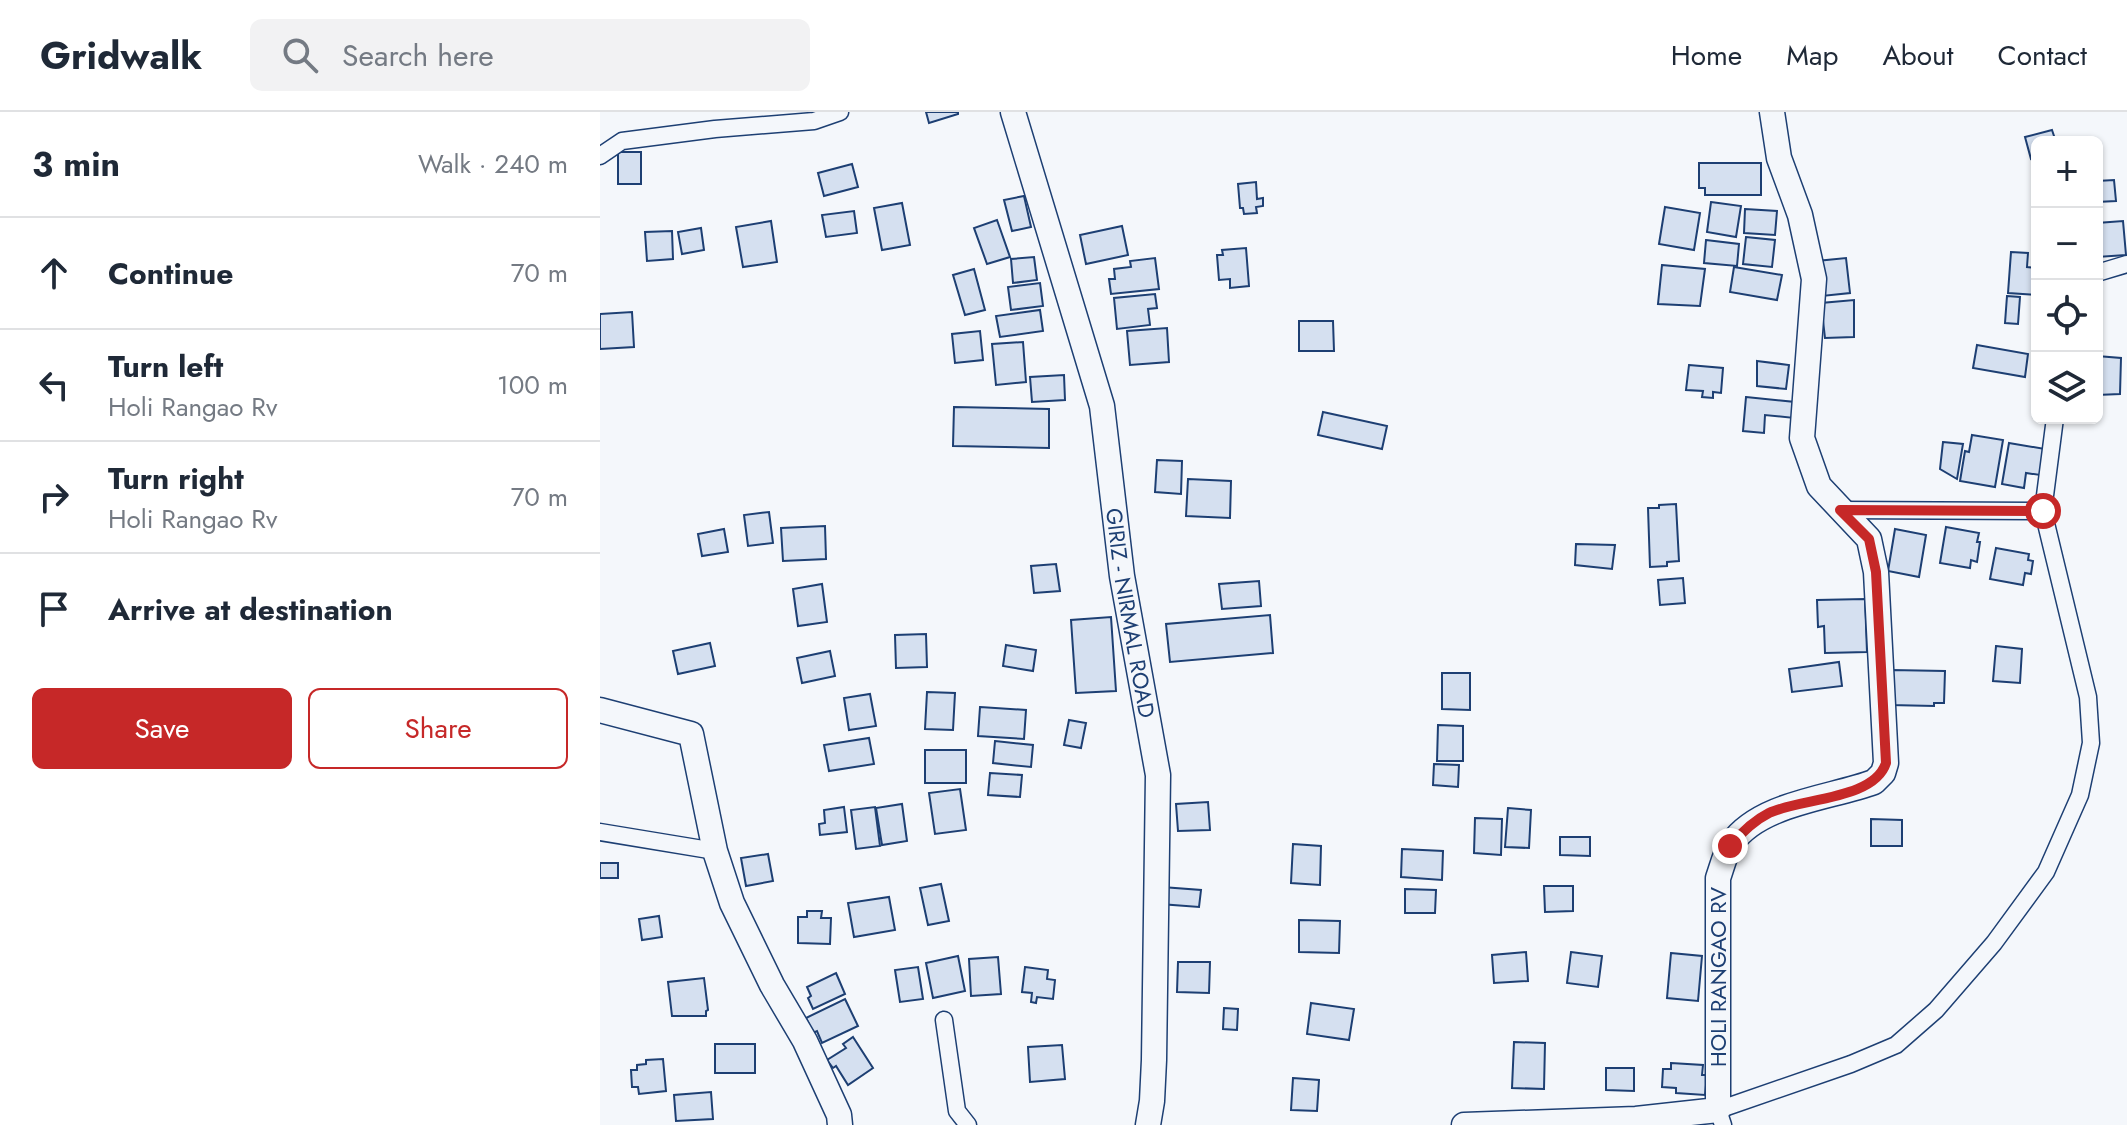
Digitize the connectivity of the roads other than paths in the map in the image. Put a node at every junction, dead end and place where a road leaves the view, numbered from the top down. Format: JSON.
{"nodes":[{"id":1,"x":840,"y":112,"type":"edge"},
{"id":2,"x":1013,"y":112,"type":"edge"},
{"id":3,"x":1772,"y":112,"type":"edge"},
{"id":4,"x":814,"y":116,"type":"edge"},
{"id":5,"x":600,"y":156,"type":"edge"},
{"id":6,"x":2127,"y":264,"type":"edge"},
{"id":7,"x":2103,"y":271,"type":"edge"},
{"id":8,"x":2054,"y":424,"type":"edge"},
{"id":9,"x":1840,"y":510,"type":"junction"},
{"id":10,"x":2043,"y":511,"type":"junction"},
{"id":11,"x":600,"y":710,"type":"edge"},
{"id":12,"x":600,"y":832,"type":"edge"},
{"id":13,"x":715,"y":851,"type":"junction"},
{"id":14,"x":944,"y":1020,"type":"dead end"},
{"id":15,"x":1720,"y":1118,"type":"edge"},
{"id":16,"x":840,"y":1125,"type":"edge"},
{"id":17,"x":968,"y":1125,"type":"edge"},
{"id":18,"x":1148,"y":1125,"type":"edge"},
{"id":19,"x":1464,"y":1125,"type":"edge"}],
"edges":[{"from":1,"to":4,"type":"street"},
{"from":2,"to":18,"type":"street","name":"GIRIZ - NIRMAL ROAD"},
{"from":3,"to":9,"type":"street","name":"HOLI RANGAO RV"},
{"from":4,"to":5,"type":"street"},
{"from":6,"to":7,"type":"street"},
{"from":8,"to":10,"type":"street"},
{"from":9,"to":10,"type":"street"},
{"from":9,"to":15,"type":"street","name":"HOLI RANGAO RV"},
{"from":10,"to":15,"type":"street"},
{"from":11,"to":13,"type":"street"},
{"from":12,"to":13,"type":"street"},
{"from":13,"to":16,"type":"street"},
{"from":14,"to":17,"type":"street"},
{"from":15,"to":19,"type":"street"}]}
